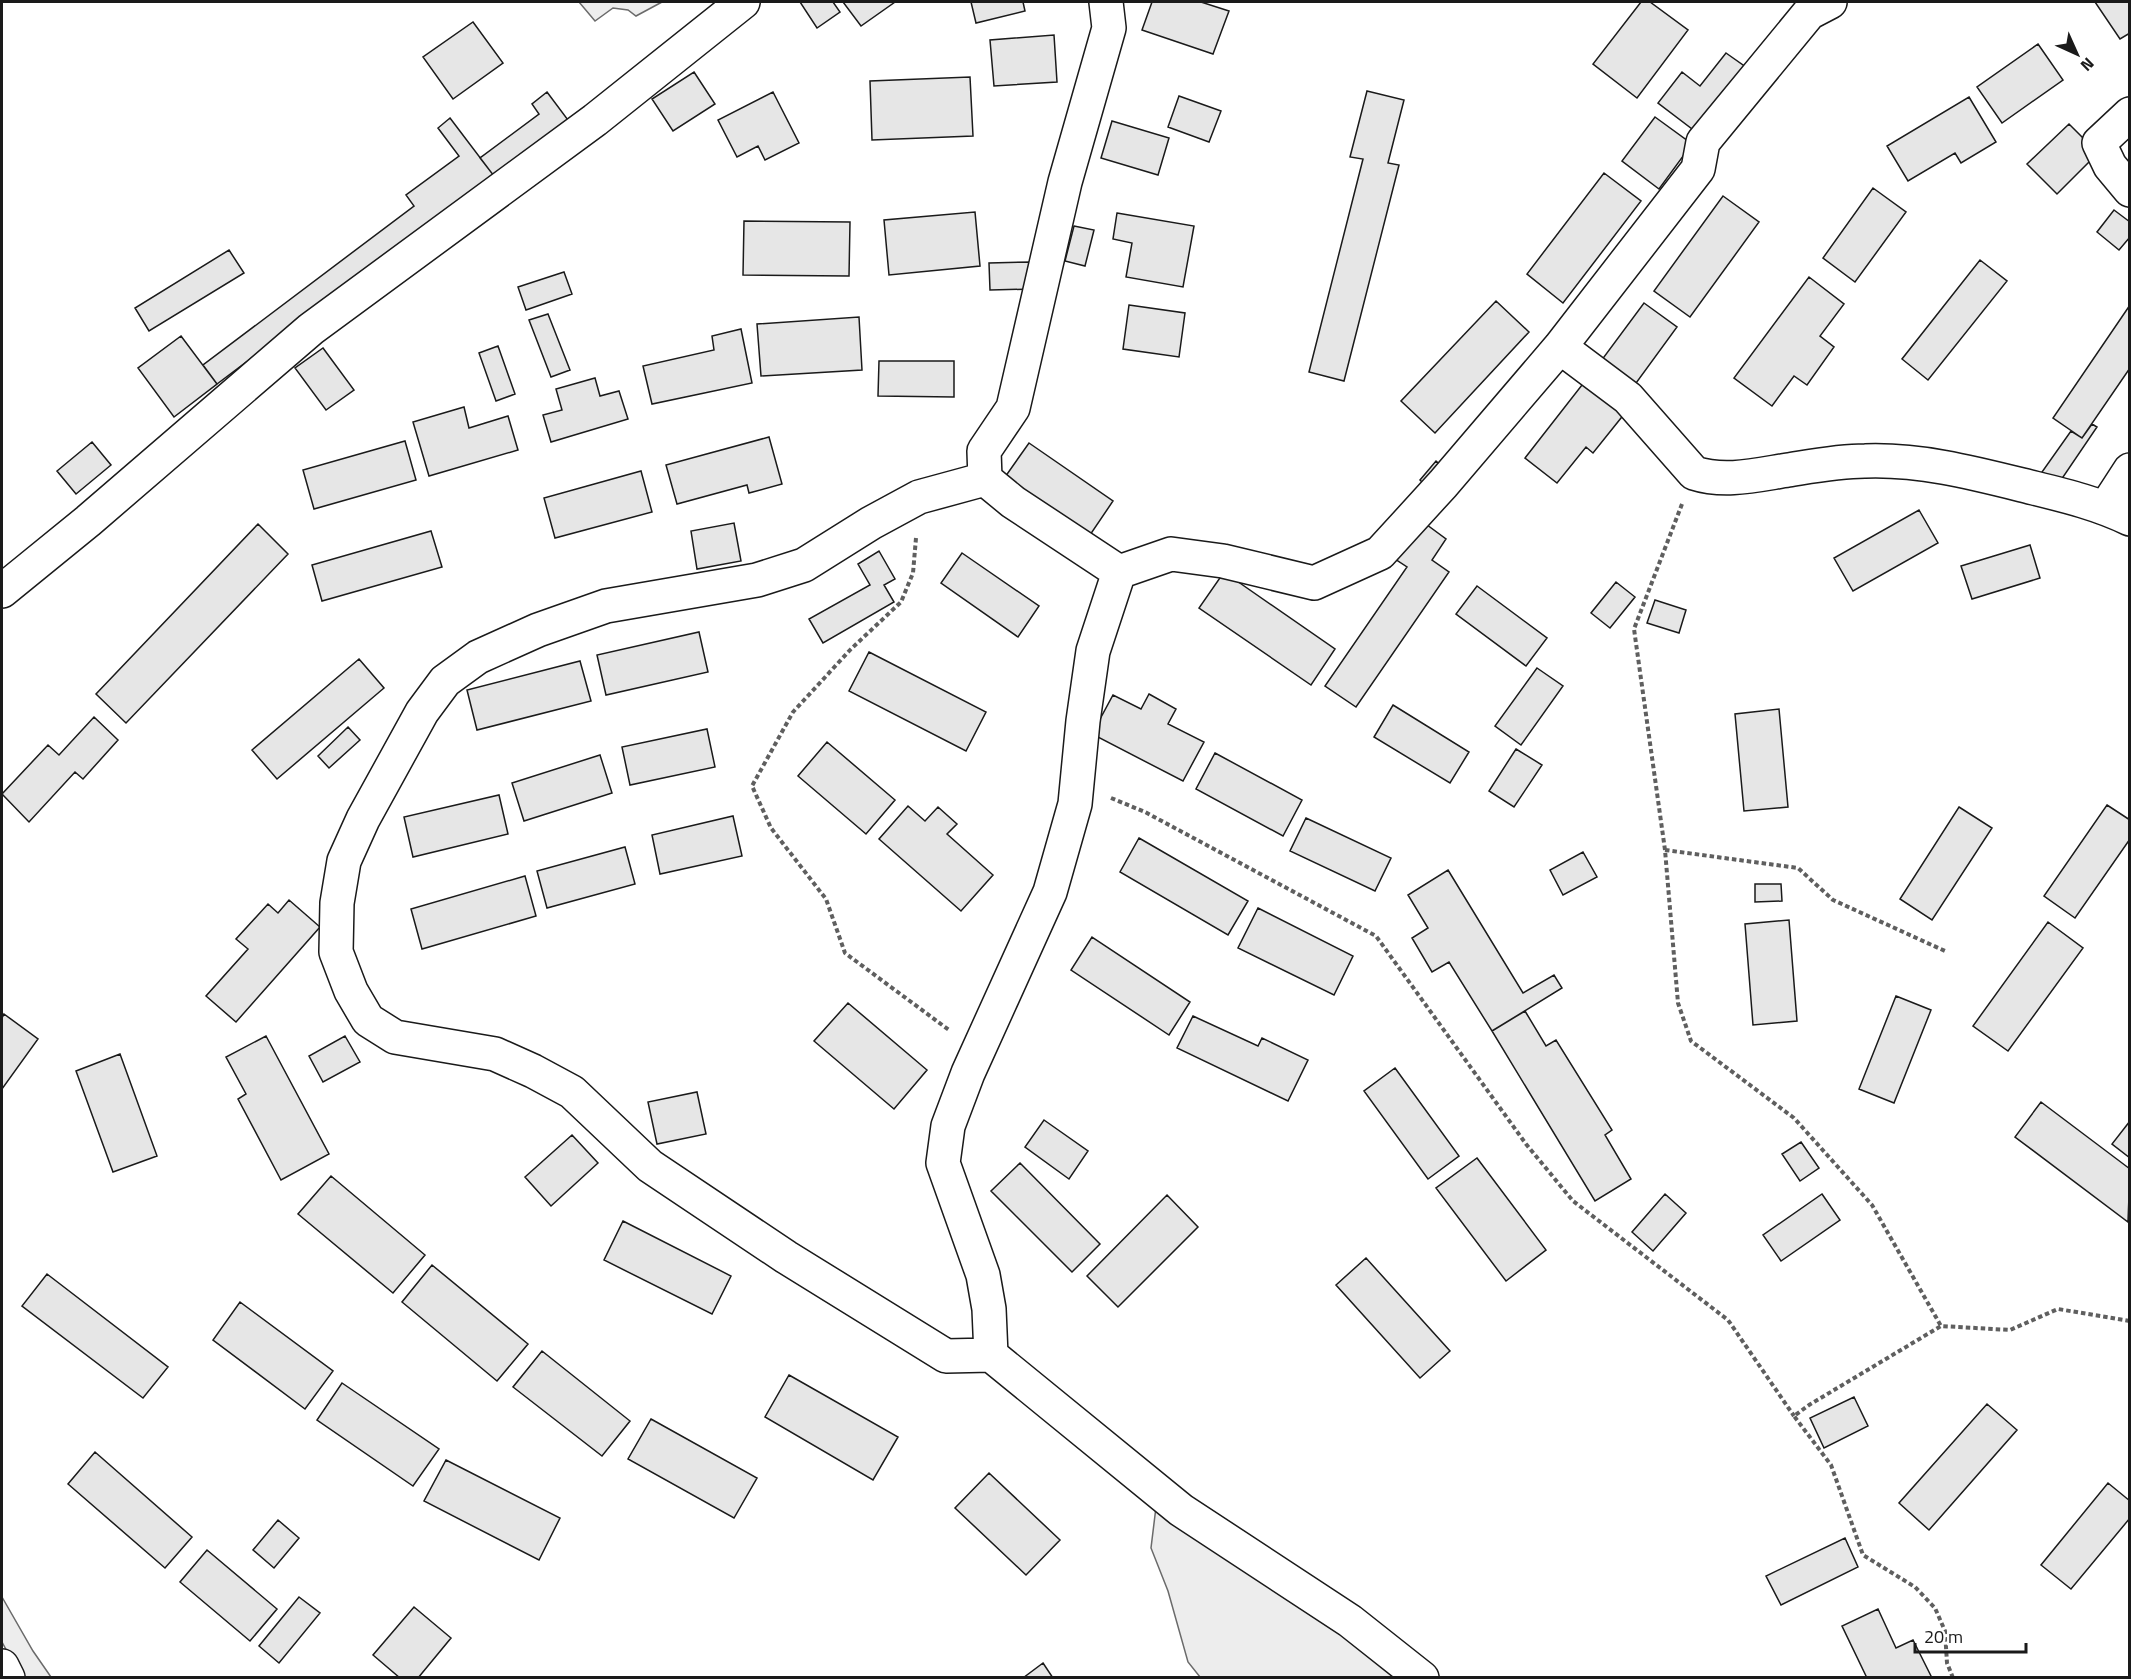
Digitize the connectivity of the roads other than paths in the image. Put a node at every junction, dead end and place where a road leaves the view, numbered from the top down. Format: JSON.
{"nodes":[{"id":1,"x":743,"y":2,"type":"edge"},
{"id":2,"x":1106,"y":2,"type":"edge"},
{"id":3,"x":1830,"y":2,"type":"edge"},
{"id":4,"x":2130,"y":114,"type":"edge"},
{"id":5,"x":2130,"y":190,"type":"edge"},
{"id":6,"x":1560,"y":347,"type":"junction"},
{"id":7,"x":2130,"y":470,"type":"edge"},
{"id":8,"x":985,"y":479,"type":"junction"},
{"id":9,"x":2118,"y":513,"type":"edge"},
{"id":10,"x":1119,"y":572,"type":"junction"},
{"id":11,"x":2,"y":591,"type":"edge"},
{"id":12,"x":991,"y":1355,"type":"junction"},
{"id":13,"x":2,"y":1666,"type":"edge"},
{"id":14,"x":8,"y":1677,"type":"edge"},
{"id":15,"x":1422,"y":1677,"type":"edge"}],
"edges":[{"from":1,"to":11,"type":"street"},
{"from":2,"to":8,"type":"street"},
{"from":3,"to":6,"type":"street"},
{"from":4,"to":5,"type":"street"},
{"from":6,"to":9,"type":"street"},
{"from":6,"to":10,"type":"street"},
{"from":7,"to":9,"type":"street"},
{"from":8,"to":10,"type":"street"},
{"from":8,"to":12,"type":"street"},
{"from":10,"to":12,"type":"street"},
{"from":12,"to":15,"type":"street"},
{"from":13,"to":14,"type":"street"}]}
